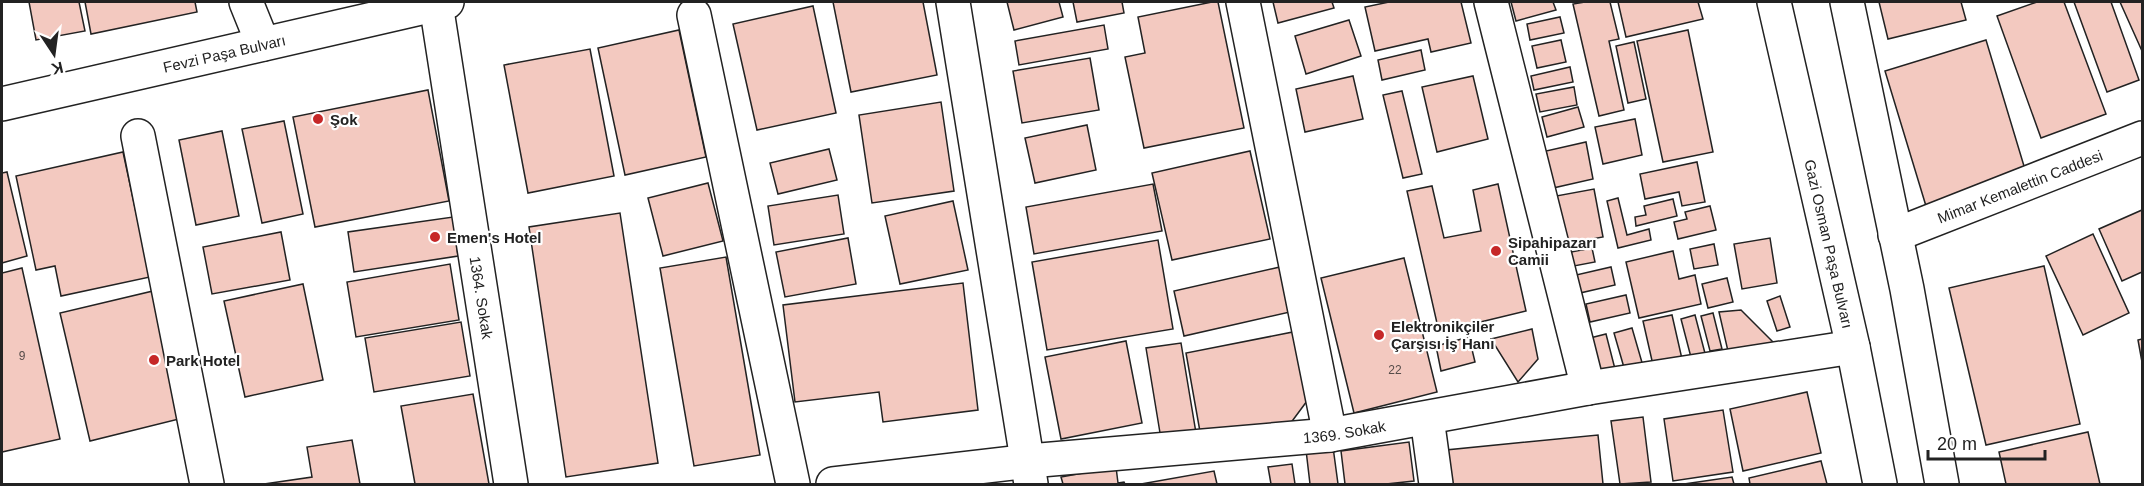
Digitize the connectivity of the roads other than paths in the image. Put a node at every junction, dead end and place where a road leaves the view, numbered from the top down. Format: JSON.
{"nodes":[{"id":1,"x":246,"y":2,"type":"edge"},
{"id":2,"x":952,"y":2,"type":"edge"},
{"id":3,"x":1243,"y":2,"type":"edge"},
{"id":4,"x":1491,"y":2,"type":"edge"},
{"id":5,"x":1774,"y":2,"type":"edge"},
{"id":6,"x":1847,"y":2,"type":"edge"},
{"id":7,"x":442,"y":3,"type":"edge"},
{"id":8,"x":694,"y":15,"type":"dead end"},
{"id":9,"x":263,"y":44,"type":"junction"},
{"id":10,"x":2,"y":104,"type":"edge"},
{"id":11,"x":138,"y":136,"type":"dead end"},
{"id":12,"x":2142,"y":138,"type":"edge"},
{"id":13,"x":1895,"y":235,"type":"junction"},
{"id":14,"x":1853,"y":347,"type":"junction"},
{"id":15,"x":1588,"y":388,"type":"junction"},
{"id":16,"x":1427,"y":417,"type":"junction"},
{"id":17,"x":1330,"y":435,"type":"junction"},
{"id":18,"x":1030,"y":472,"type":"edge"},
{"id":19,"x":207,"y":484,"type":"edge"},
{"id":20,"x":511,"y":484,"type":"edge"},
{"id":21,"x":792,"y":484,"type":"edge"},
{"id":22,"x":833,"y":484,"type":"edge"},
{"id":23,"x":1436,"y":484,"type":"edge"},
{"id":24,"x":1880,"y":484,"type":"edge"},
{"id":25,"x":1942,"y":484,"type":"edge"}],
"edges":[{"from":1,"to":9,"type":"street"},
{"from":2,"to":18,"type":"street"},
{"from":3,"to":17,"type":"street"},
{"from":4,"to":15,"type":"street"},
{"from":5,"to":14,"type":"street","name":"Gazi Osman Paşa Bulvarı"},
{"from":6,"to":13,"type":"street"},
{"from":7,"to":9,"type":"street","name":"Fevzi Paşa Bulvarı"},
{"from":7,"to":20,"type":"street","name":"1364. Sokak"},
{"from":8,"to":21,"type":"street"},
{"from":9,"to":10,"type":"street","name":"Fevzi Paşa Bulvarı"},
{"from":11,"to":19,"type":"street"},
{"from":12,"to":13,"type":"street","name":"Mimar Kemalettin Caddesi"},
{"from":13,"to":25,"type":"street"},
{"from":14,"to":15,"type":"street","name":"1369. Sokak"},
{"from":14,"to":24,"type":"street","name":"Gazi Osman Paşa Bulvarı"},
{"from":15,"to":16,"type":"street","name":"1369. Sokak"},
{"from":16,"to":17,"type":"street","name":"1369. Sokak"},
{"from":16,"to":23,"type":"street"},
{"from":17,"to":18,"type":"street","name":"1369. Sokak"},
{"from":18,"to":22,"type":"street","name":"1369. Sokak"}]}
